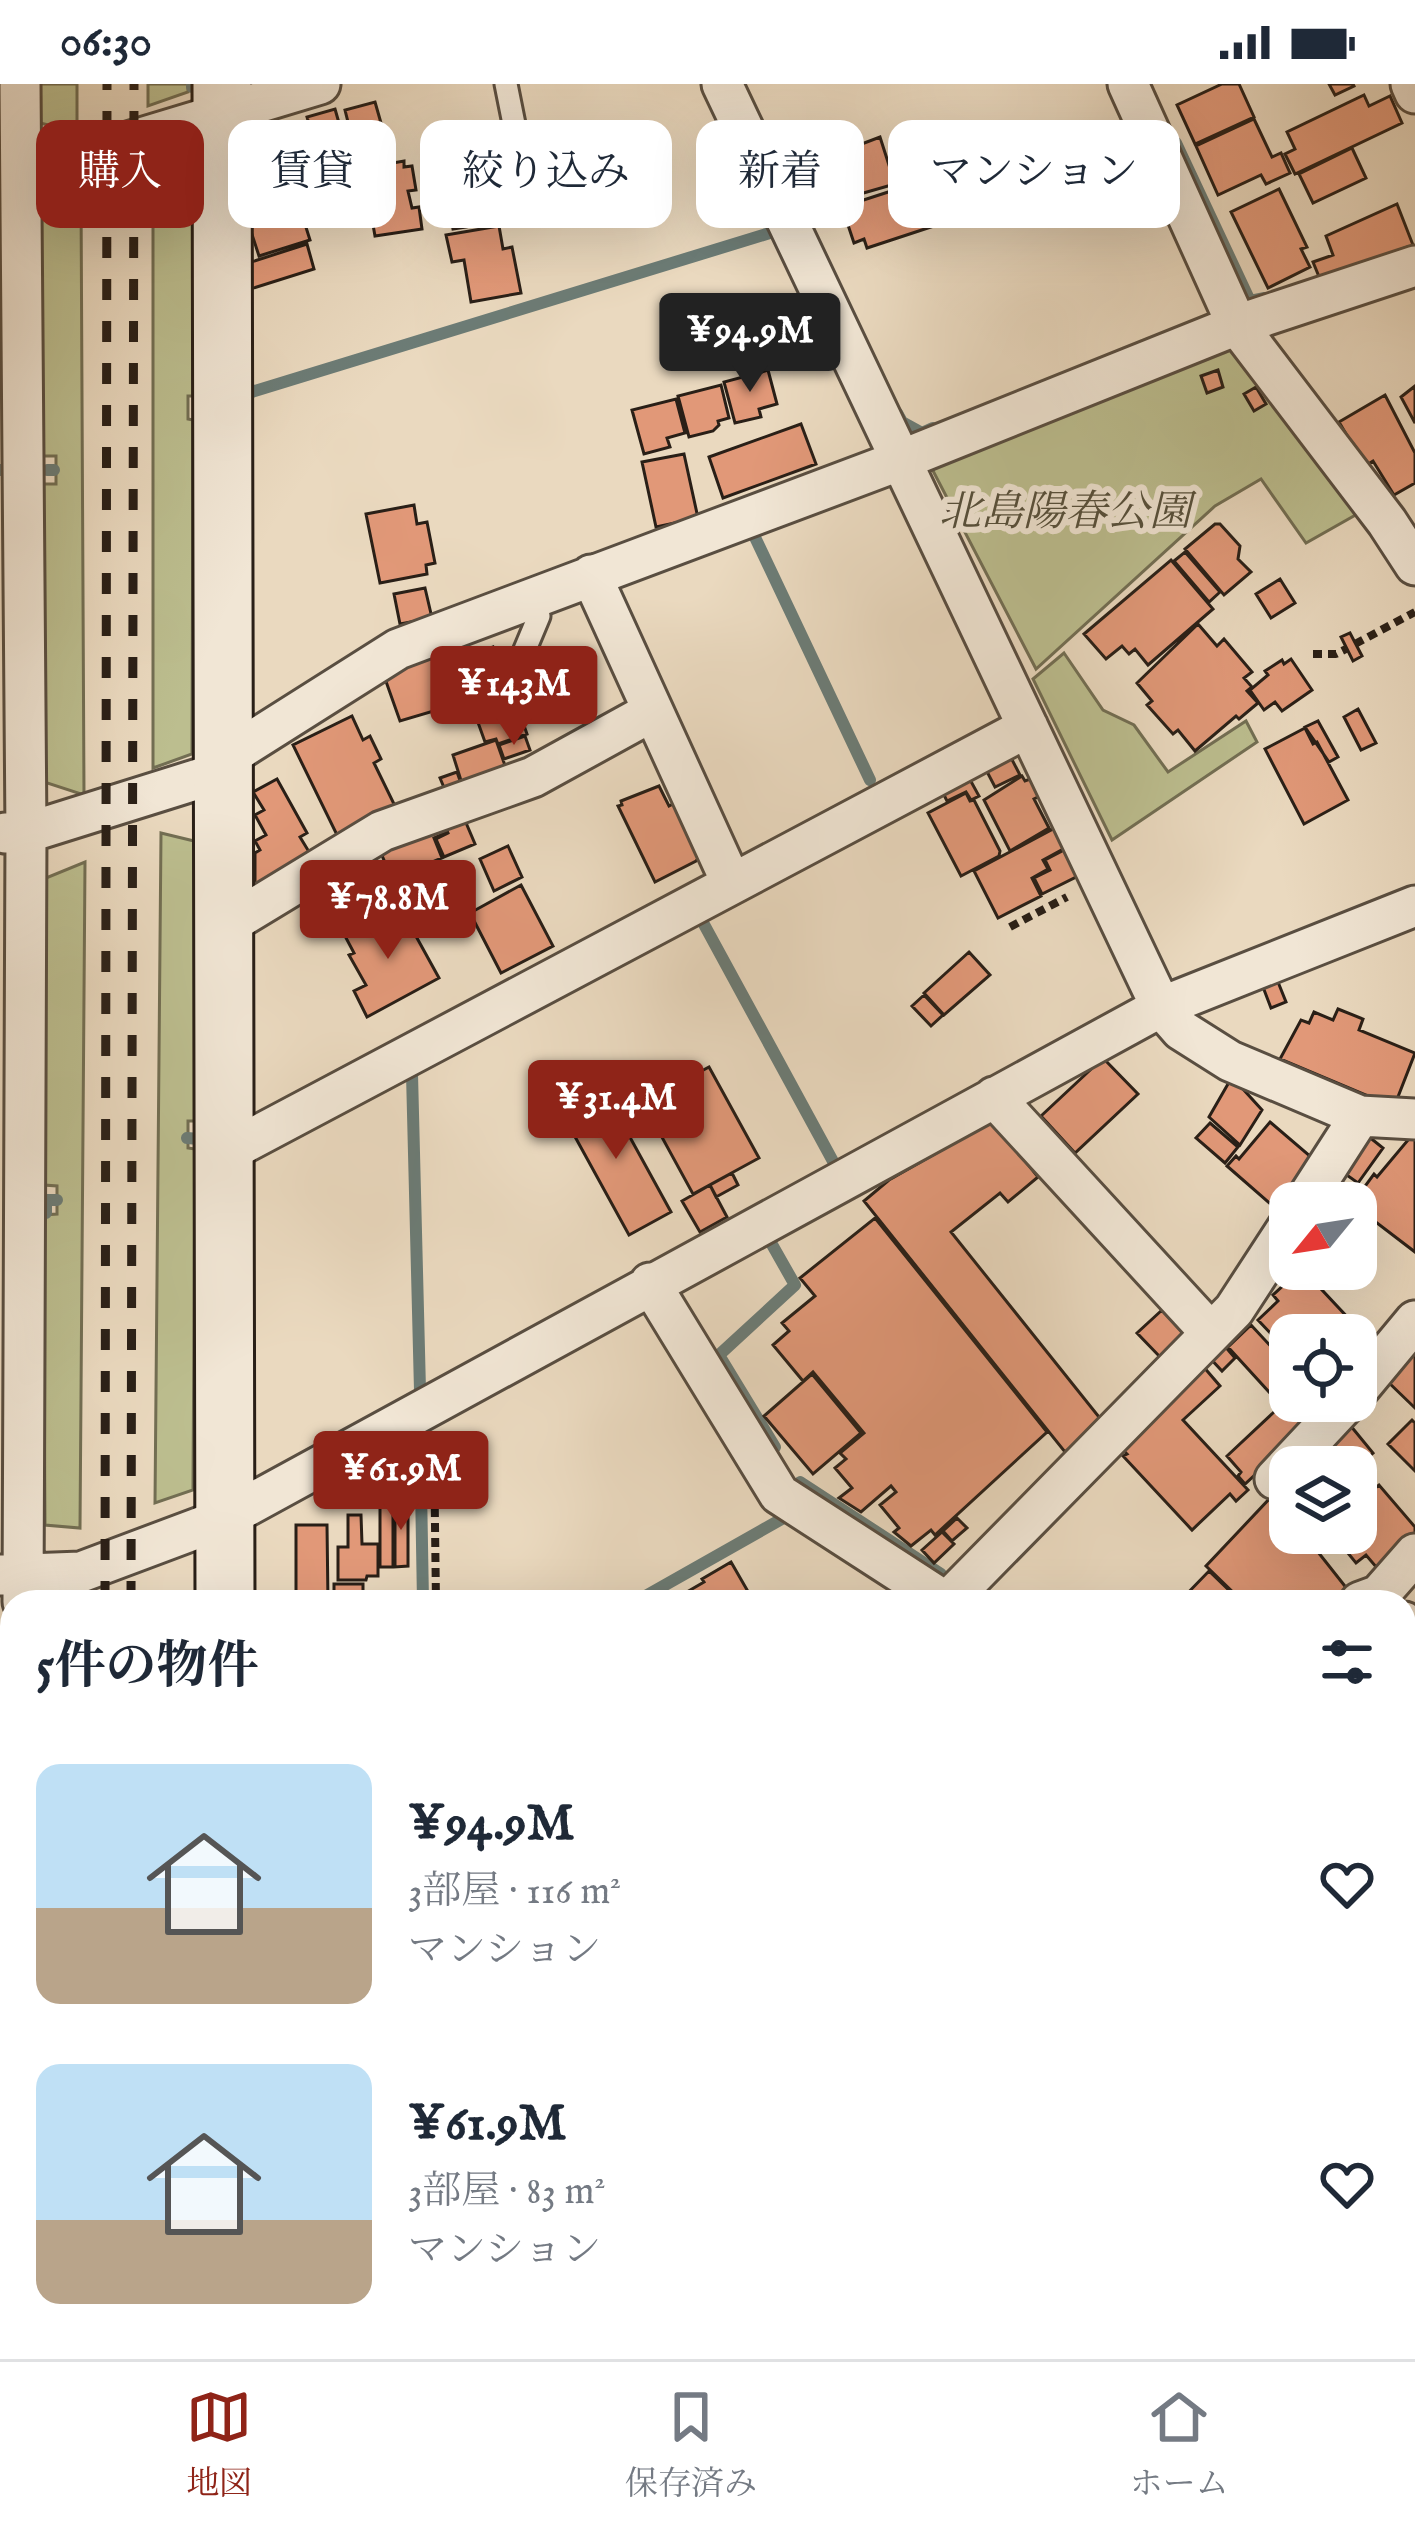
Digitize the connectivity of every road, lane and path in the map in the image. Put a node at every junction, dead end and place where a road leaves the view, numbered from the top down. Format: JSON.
{"nodes":[{"id":1,"x":20,"y":84,"type":"edge"},
{"id":2,"x":320,"y":84,"type":"edge"},
{"id":3,"x":506,"y":84,"type":"edge"},
{"id":4,"x":722,"y":84,"type":"edge"},
{"id":5,"x":1128,"y":84,"type":"edge"},
{"id":6,"x":1411,"y":84,"type":"edge"},
{"id":7,"x":1415,"y":93,"type":"edge"},
{"id":8,"x":223,"y":97,"type":"edge"},
{"id":9,"x":513,"y":120,"type":"edge"},
{"id":10,"x":15,"y":168,"type":"edge"},
{"id":11,"x":1415,"y":266,"type":"edge"},
{"id":12,"x":1237,"y":325,"type":"junction"},
{"id":13,"x":901,"y":460,"type":"junction"},
{"id":14,"x":1401,"y":516,"type":"edge"},
{"id":15,"x":1415,"y":565,"type":"edge"},
{"id":16,"x":591,"y":575,"type":"junction"},
{"id":17,"x":533,"y":598,"type":"junction"},
{"id":18,"x":1415,"y":612,"type":"edge"},
{"id":19,"x":1313,"y":654,"type":"dead end"},
{"id":20,"x":516,"y":671,"type":"dead end"},
{"id":21,"x":653,"y":711,"type":"junction"},
{"id":22,"x":1028,"y":727,"type":"junction"},
{"id":23,"x":224,"y":765,"type":"junction"},
{"id":24,"x":13,"y":833,"type":"edge"},
{"id":25,"x":1101,"y":879,"type":"junction"},
{"id":26,"x":732,"y":884,"type":"junction"},
{"id":27,"x":1415,"y":906,"type":"edge"},
{"id":28,"x":1010,"y":927,"type":"dead end"},
{"id":29,"x":224,"y":928,"type":"junction"},
{"id":30,"x":1161,"y":1007,"type":"junction"},
{"id":31,"x":994,"y":1097,"type":"junction"},
{"id":32,"x":1360,"y":1117,"type":"junction"},
{"id":33,"x":1415,"y":1119,"type":"edge"},
{"id":34,"x":224,"y":1153,"type":"junction"},
{"id":35,"x":1318,"y":1182,"type":"edge"},
{"id":36,"x":1269,"y":1256,"type":"edge"},
{"id":37,"x":650,"y":1282,"type":"junction"},
{"id":38,"x":1415,"y":1321,"type":"edge"},
{"id":39,"x":1210,"y":1333,"type":"junction"},
{"id":40,"x":1377,"y":1367,"type":"edge"},
{"id":41,"x":433,"y":1403,"type":"junction"},
{"id":42,"x":1328,"y":1422,"type":"edge"},
{"id":43,"x":1306,"y":1446,"type":"edge"},
{"id":44,"x":225,"y":1517,"type":"junction"},
{"id":45,"x":1415,"y":1554,"type":"edge"},
{"id":46,"x":15,"y":1584,"type":"edge"},
{"id":47,"x":225,"y":1590,"type":"edge"},
{"id":48,"x":436,"y":1590,"type":"edge"},
{"id":49,"x":928,"y":1590,"type":"edge"},
{"id":50,"x":959,"y":1590,"type":"edge"},
{"id":51,"x":1392,"y":1590,"type":"edge"}],
"edges":[{"from":1,"to":10,"type":"street"},
{"from":2,"to":8,"type":"street"},
{"from":3,"to":9,"type":"lane"},
{"from":4,"to":13,"type":"street"},
{"from":5,"to":12,"type":"street"},
{"from":6,"to":7,"type":"street"},
{"from":8,"to":10,"type":"street"},
{"from":8,"to":23,"type":"street"},
{"from":10,"to":24,"type":"street"},
{"from":11,"to":12,"type":"street"},
{"from":12,"to":13,"type":"street"},
{"from":12,"to":14,"type":"street"},
{"from":13,"to":16,"type":"street"},
{"from":13,"to":22,"type":"street"},
{"from":14,"to":15,"type":"street"},
{"from":16,"to":17,"type":"street"},
{"from":16,"to":21,"type":"street"},
{"from":17,"to":20,"type":"lane"},
{"from":17,"to":23,"type":"street"},
{"from":18,"to":19,"type":"path"},
{"from":21,"to":26,"type":"street"},
{"from":21,"to":29,"type":"street"},
{"from":22,"to":25,"type":"street"},
{"from":22,"to":26,"type":"street"},
{"from":23,"to":24,"type":"street"},
{"from":23,"to":29,"type":"street"},
{"from":24,"to":46,"type":"street"},
{"from":25,"to":28,"type":"path"},
{"from":25,"to":30,"type":"street"},
{"from":26,"to":34,"type":"street"},
{"from":27,"to":30,"type":"street"},
{"from":29,"to":34,"type":"street"},
{"from":30,"to":31,"type":"street"},
{"from":30,"to":32,"type":"street"},
{"from":31,"to":37,"type":"street"},
{"from":31,"to":39,"type":"street"},
{"from":32,"to":33,"type":"street"},
{"from":32,"to":35,"type":"street"},
{"from":34,"to":44,"type":"street"},
{"from":36,"to":39,"type":"street"},
{"from":37,"to":41,"type":"street"},
{"from":37,"to":49,"type":"street"},
{"from":38,"to":40,"type":"street"},
{"from":39,"to":50,"type":"street"},
{"from":41,"to":44,"type":"street"},
{"from":41,"to":48,"type":"path"},
{"from":42,"to":43,"type":"street"},
{"from":44,"to":46,"type":"street"},
{"from":44,"to":47,"type":"street"},
{"from":45,"to":51,"type":"street"}]}
